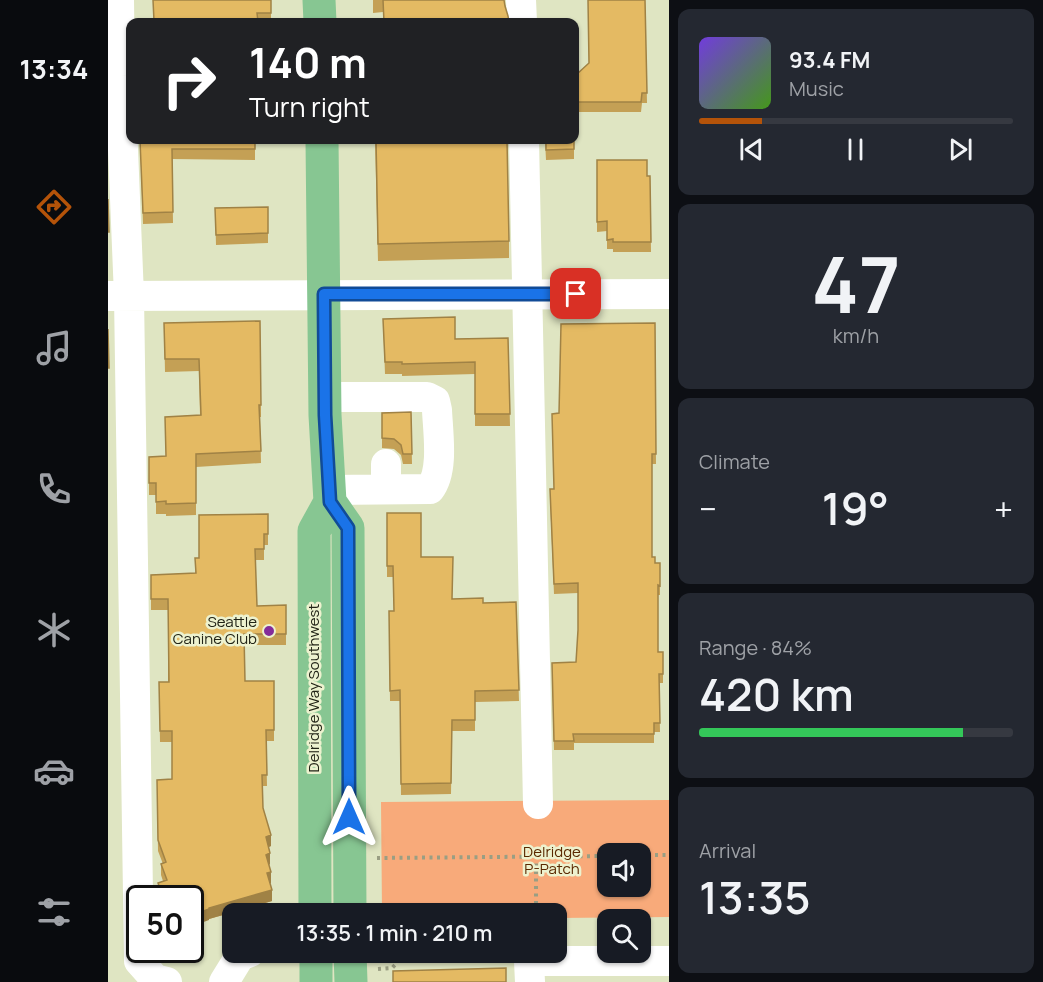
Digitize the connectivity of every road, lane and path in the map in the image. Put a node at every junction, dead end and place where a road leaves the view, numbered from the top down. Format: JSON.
{"nodes":[{"id":1,"x":119,"y":0,"type":"edge"},
{"id":2,"x":319,"y":0,"type":"edge"},
{"id":3,"x":521,"y":0,"type":"edge"},
{"id":4,"x":320,"y":18,"type":"edge"},
{"id":5,"x":522,"y":18,"type":"edge"},
{"id":6,"x":322,"y":144,"type":"edge"},
{"id":7,"x":524,"y":144,"type":"edge"},
{"id":8,"x":324,"y":294,"type":"junction"},
{"id":9,"x":528,"y":294,"type":"junction"},
{"id":10,"x":669,"y":294,"type":"edge"},
{"id":11,"x":119,"y":296,"type":"edge"},
{"id":12,"x":325,"y":397,"type":"junction"},
{"id":13,"x":330,"y":496,"type":"junction"},
{"id":14,"x":538,"y":804,"type":"dead end"},
{"id":15,"x":651,"y":855,"type":"edge"},
{"id":16,"x":669,"y":855,"type":"edge"},
{"id":17,"x":536,"y":856,"type":"junction"},
{"id":18,"x":597,"y":856,"type":"edge"},
{"id":19,"x":376,"y":858,"type":"dead end"},
{"id":20,"x":315,"y":903,"type":"edge"},
{"id":21,"x":350,"y":903,"type":"edge"},
{"id":22,"x":537,"y":903,"type":"edge"},
{"id":23,"x":669,"y":961,"type":"edge"},
{"id":24,"x":236,"y":963,"type":"edge"},
{"id":25,"x":316,"y":963,"type":"edge"},
{"id":26,"x":397,"y":963,"type":"dead end"},
{"id":27,"x":359,"y":968,"type":"edge"},
{"id":28,"x":530,"y":971,"type":"edge"},
{"id":29,"x":167,"y":982,"type":"edge"},
{"id":30,"x":224,"y":982,"type":"edge"},
{"id":31,"x":316,"y":982,"type":"edge"}],
"edges":[{"from":1,"to":11,"type":"street"},
{"from":2,"to":4,"type":"main road"},
{"from":3,"to":5,"type":"street"},
{"from":6,"to":8,"type":"main road"},
{"from":7,"to":9,"type":"street"},
{"from":8,"to":9,"type":"street"},
{"from":8,"to":11,"type":"street"},
{"from":8,"to":12,"type":"main road"},
{"from":9,"to":10,"type":"street"},
{"from":9,"to":14,"type":"street"},
{"from":11,"to":29,"type":"street"},
{"from":12,"to":13,"type":"main road"},
{"from":12,"to":13,"type":"street"},
{"from":13,"to":20,"type":"main road","name":"Delridge Way Southwest"},
{"from":13,"to":21,"type":"main road"},
{"from":15,"to":16,"type":"path"},
{"from":17,"to":18,"type":"path"},
{"from":17,"to":19,"type":"path"},
{"from":17,"to":22,"type":"path"},
{"from":23,"to":28,"type":"street"},
{"from":24,"to":30,"type":"street"},
{"from":25,"to":31,"type":"main road"},
{"from":26,"to":27,"type":"path"}]}
